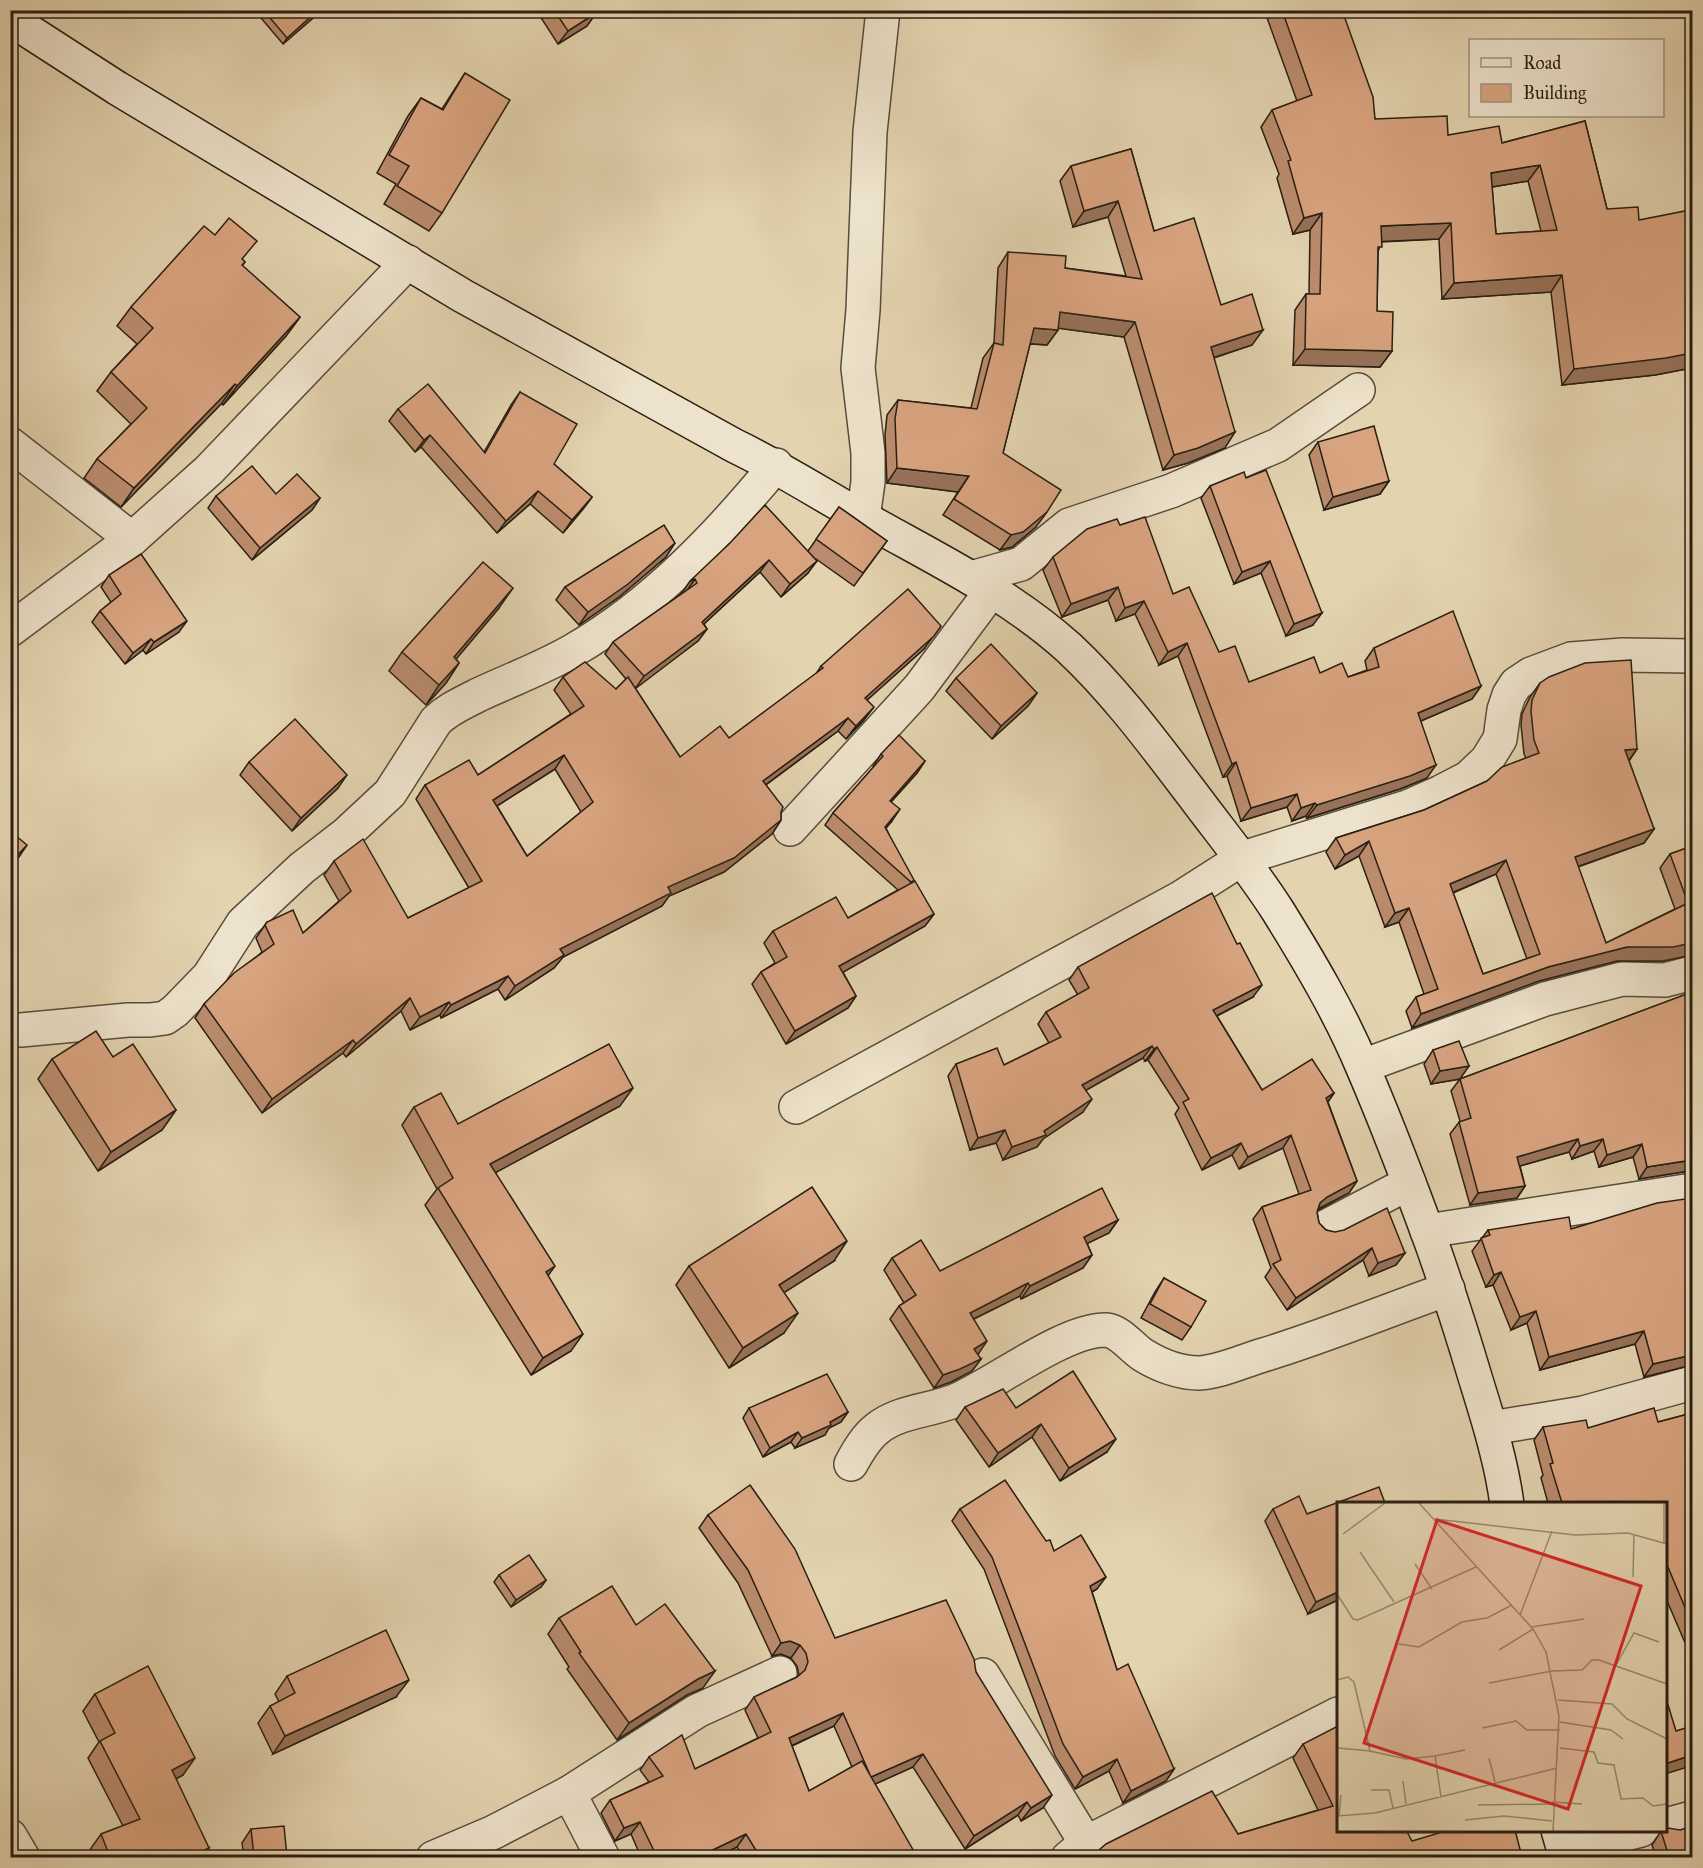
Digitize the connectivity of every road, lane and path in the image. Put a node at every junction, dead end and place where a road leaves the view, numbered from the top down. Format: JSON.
{"nodes":[{"id":1,"x":883,"y":10,"type":"edge"},
{"id":2,"x":10,"y":19,"type":"edge"},
{"id":3,"x":408,"y":262,"type":"junction"},
{"id":4,"x":1359,"y":390,"type":"dead end"},
{"id":5,"x":10,"y":444,"type":"edge"},
{"id":6,"x":776,"y":465,"type":"junction"},
{"id":7,"x":863,"y":518,"type":"junction"},
{"id":8,"x":132,"y":539,"type":"junction"},
{"id":9,"x":982,"y":584,"type":"junction"},
{"id":10,"x":10,"y":630,"type":"edge"},
{"id":11,"x":1692,"y":656,"type":"edge"},
{"id":12,"x":790,"y":829,"type":"dead end"},
{"id":13,"x":1243,"y":858,"type":"junction"},
{"id":14,"x":1692,"y":973,"type":"edge"},
{"id":15,"x":21,"y":1030,"type":"dead end"},
{"id":16,"x":1363,"y":1066,"type":"junction"},
{"id":17,"x":796,"y":1107,"type":"dead end"},
{"id":18,"x":1409,"y":1183,"type":"junction"},
{"id":19,"x":1692,"y":1190,"type":"edge"},
{"id":20,"x":1327,"y":1226,"type":"dead end"},
{"id":21,"x":1427,"y":1231,"type":"junction"},
{"id":22,"x":1448,"y":1289,"type":"junction"},
{"id":23,"x":1692,"y":1383,"type":"edge"},
{"id":24,"x":1491,"y":1428,"type":"junction"},
{"id":25,"x":851,"y":1464,"type":"dead end"},
{"id":26,"x":1507,"y":1502,"type":"edge"},
{"id":27,"x":780,"y":1673,"type":"dead end"},
{"id":28,"x":983,"y":1675,"type":"dead end"},
{"id":29,"x":1337,"y":1715,"type":"edge"},
{"id":30,"x":569,"y":1793,"type":"junction"},
{"id":31,"x":1692,"y":1818,"type":"edge"},
{"id":32,"x":1667,"y":1824,"type":"edge"},
{"id":33,"x":1631,"y":1832,"type":"edge"},
{"id":34,"x":10,"y":1836,"type":"edge"},
{"id":35,"x":1562,"y":1846,"type":"edge"},
{"id":36,"x":1077,"y":1850,"type":"edge"},
{"id":37,"x":23,"y":1857,"type":"edge"},
{"id":38,"x":433,"y":1857,"type":"edge"},
{"id":39,"x":603,"y":1857,"type":"edge"}],
"edges":[{"from":1,"to":7,"type":"street"},
{"from":2,"to":3,"type":"street"},
{"from":3,"to":6,"type":"street"},
{"from":3,"to":8,"type":"street"},
{"from":4,"to":9,"type":"street"},
{"from":5,"to":8,"type":"street"},
{"from":6,"to":7,"type":"street"},
{"from":6,"to":15,"type":"street"},
{"from":7,"to":9,"type":"street"},
{"from":8,"to":10,"type":"street"},
{"from":9,"to":12,"type":"street"},
{"from":9,"to":13,"type":"street"},
{"from":11,"to":13,"type":"street"},
{"from":13,"to":16,"type":"street"},
{"from":13,"to":17,"type":"street"},
{"from":14,"to":16,"type":"street"},
{"from":16,"to":18,"type":"street"},
{"from":18,"to":20,"type":"street"},
{"from":18,"to":21,"type":"street"},
{"from":19,"to":21,"type":"street"},
{"from":21,"to":22,"type":"street"},
{"from":22,"to":24,"type":"street"},
{"from":22,"to":25,"type":"street"},
{"from":23,"to":24,"type":"street"},
{"from":24,"to":26,"type":"street"},
{"from":27,"to":30,"type":"street"},
{"from":28,"to":36,"type":"street"},
{"from":29,"to":36,"type":"street"},
{"from":30,"to":38,"type":"street"},
{"from":30,"to":39,"type":"street"},
{"from":31,"to":32,"type":"street"},
{"from":33,"to":35,"type":"street"},
{"from":34,"to":37,"type":"street"}]}
